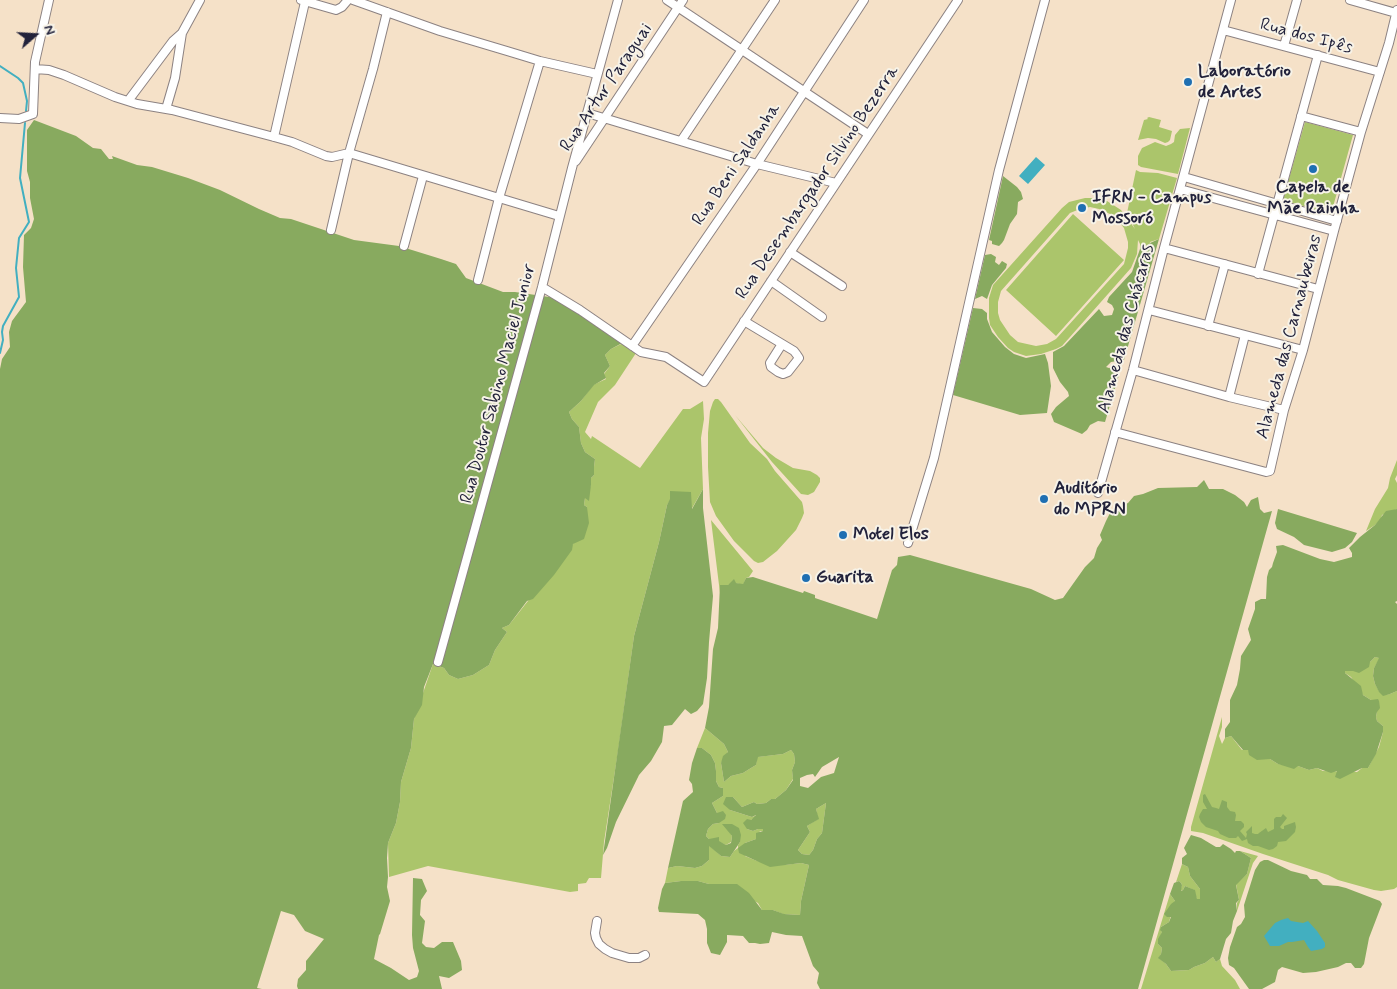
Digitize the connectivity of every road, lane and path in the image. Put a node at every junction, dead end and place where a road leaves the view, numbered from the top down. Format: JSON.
{"nodes":[{"id":1,"x":48,"y":0,"type":"edge"},
{"id":2,"x":200,"y":0,"type":"edge"},
{"id":3,"x":348,"y":0,"type":"edge"},
{"id":4,"x":353,"y":0,"type":"edge"},
{"id":5,"x":618,"y":0,"type":"edge"},
{"id":6,"x":667,"y":0,"type":"edge"},
{"id":7,"x":683,"y":0,"type":"edge"},
{"id":8,"x":775,"y":0,"type":"edge"},
{"id":9,"x":864,"y":0,"type":"edge"},
{"id":10,"x":958,"y":0,"type":"edge"},
{"id":11,"x":1045,"y":0,"type":"edge"},
{"id":12,"x":1231,"y":0,"type":"edge"},
{"id":13,"x":1297,"y":0,"type":"edge"},
{"id":14,"x":1350,"y":0,"type":"edge"},
{"id":15,"x":303,"y":1,"type":"edge"},
{"id":16,"x":678,"y":8,"type":"junction"},
{"id":17,"x":1397,"y":11,"type":"edge"},
{"id":18,"x":387,"y":12,"type":"junction"},
{"id":19,"x":1223,"y":30,"type":"junction"},
{"id":20,"x":182,"y":33,"type":"junction"},
{"id":21,"x":1284,"y":46,"type":"junction"},
{"id":22,"x":742,"y":50,"type":"junction"},
{"id":23,"x":1318,"y":55,"type":"junction"},
{"id":24,"x":540,"y":61,"type":"junction"},
{"id":25,"x":35,"y":69,"type":"junction"},
{"id":26,"x":1380,"y":72,"type":"junction"},
{"id":27,"x":597,"y":74,"type":"junction"},
{"id":28,"x":804,"y":91,"type":"junction"},
{"id":29,"x":128,"y":101,"type":"junction"},
{"id":30,"x":166,"y":109,"type":"junction"},
{"id":31,"x":586,"y":113,"type":"junction"},
{"id":32,"x":1301,"y":116,"type":"junction"},
{"id":33,"x":0,"y":118,"type":"edge"},
{"id":34,"x":605,"y":118,"type":"junction"},
{"id":35,"x":1361,"y":132,"type":"junction"},
{"id":36,"x":868,"y":134,"type":"junction"},
{"id":37,"x":274,"y":137,"type":"junction"},
{"id":38,"x":681,"y":141,"type":"junction"},
{"id":39,"x":349,"y":153,"type":"junction"},
{"id":40,"x":757,"y":164,"type":"junction"},
{"id":41,"x":572,"y":168,"type":"junction"},
{"id":42,"x":423,"y":176,"type":"junction"},
{"id":43,"x":1184,"y":177,"type":"junction"},
{"id":44,"x":836,"y":183,"type":"junction"},
{"id":45,"x":1180,"y":190,"type":"junction"},
{"id":46,"x":499,"y":198,"type":"junction"},
{"id":47,"x":1277,"y":204,"type":"junction"},
{"id":48,"x":1274,"y":215,"type":"junction"},
{"id":49,"x":559,"y":216,"type":"junction"},
{"id":50,"x":1337,"y":221,"type":"junction"},
{"id":51,"x":331,"y":230,"type":"dead end"},
{"id":52,"x":1334,"y":231,"type":"junction"},
{"id":53,"x":404,"y":246,"type":"dead end"},
{"id":54,"x":1164,"y":248,"type":"junction"},
{"id":55,"x":790,"y":252,"type":"junction"},
{"id":56,"x":1225,"y":264,"type":"junction"},
{"id":57,"x":1258,"y":274,"type":"junction"},
{"id":58,"x":478,"y":280,"type":"dead end"},
{"id":59,"x":771,"y":281,"type":"junction"},
{"id":60,"x":842,"y":286,"type":"dead end"},
{"id":61,"x":542,"y":287,"type":"junction"},
{"id":62,"x":1318,"y":289,"type":"junction"},
{"id":63,"x":1149,"y":310,"type":"junction"},
{"id":64,"x":822,"y":317,"type":"dead end"},
{"id":65,"x":744,"y":321,"type":"junction"},
{"id":66,"x":1208,"y":326,"type":"junction"},
{"id":67,"x":1245,"y":336,"type":"junction"},
{"id":68,"x":782,"y":344,"type":"dead end"},
{"id":69,"x":632,"y":346,"type":"junction"},
{"id":70,"x":1303,"y":350,"type":"junction"},
{"id":71,"x":1133,"y":370,"type":"junction"},
{"id":72,"x":1229,"y":397,"type":"junction"},
{"id":73,"x":1284,"y":410,"type":"junction"},
{"id":74,"x":1114,"y":432,"type":"junction"},
{"id":75,"x":1098,"y":493,"type":"dead end"},
{"id":76,"x":908,"y":543,"type":"dead end"},
{"id":77,"x":438,"y":662,"type":"dead end"},
{"id":78,"x":597,"y":921,"type":"dead end"},
{"id":79,"x":645,"y":955,"type":"dead end"}],
"edges":[{"from":1,"to":25,"type":"street"},
{"from":2,"to":20,"type":"street"},
{"from":3,"to":15,"type":"street"},
{"from":4,"to":18,"type":"street"},
{"from":5,"to":27,"type":"street","name":"Rua Doutor Sabino Maciel Junior"},
{"from":6,"to":16,"type":"street"},
{"from":7,"to":16,"type":"street","name":"Rua Artur Paraguai"},
{"from":8,"to":22,"type":"street"},
{"from":9,"to":28,"type":"street","name":"Rua Beni Saldanha"},
{"from":10,"to":36,"type":"street","name":"Rua Desembargador Silvino Bezerra"},
{"from":11,"to":76,"type":"street"},
{"from":12,"to":19,"type":"street","name":"Alameda das Chácaras"},
{"from":13,"to":21,"type":"street"},
{"from":14,"to":17,"type":"street"},
{"from":15,"to":37,"type":"street"},
{"from":16,"to":22,"type":"street"},
{"from":16,"to":34,"type":"street","name":"Rua Artur Paraguai"},
{"from":17,"to":26,"type":"street","name":"Alameda das Carnaubeiras"},
{"from":18,"to":24,"type":"street"},
{"from":18,"to":39,"type":"street"},
{"from":19,"to":21,"type":"street","name":"Rua dos Ipês"},
{"from":19,"to":43,"type":"street","name":"Alameda das Chácaras"},
{"from":20,"to":29,"type":"street"},
{"from":20,"to":30,"type":"street"},
{"from":21,"to":23,"type":"street","name":"Rua dos Ipês"},
{"from":22,"to":28,"type":"street"},
{"from":22,"to":38,"type":"street"},
{"from":23,"to":26,"type":"street","name":"Rua dos Ipês"},
{"from":23,"to":32,"type":"street"},
{"from":24,"to":27,"type":"street"},
{"from":24,"to":46,"type":"street"},
{"from":25,"to":29,"type":"street"},
{"from":25,"to":33,"type":"street"},
{"from":26,"to":35,"type":"street","name":"Alameda das Carnaubeiras"},
{"from":27,"to":31,"type":"street","name":"Rua Doutor Sabino Maciel Junior"},
{"from":28,"to":36,"type":"street"},
{"from":28,"to":40,"type":"street","name":"Rua Beni Saldanha"},
{"from":29,"to":30,"type":"street"},
{"from":30,"to":37,"type":"street"},
{"from":31,"to":34,"type":"street"},
{"from":31,"to":41,"type":"street","name":"Rua Doutor Sabino Maciel Junior"},
{"from":32,"to":35,"type":"street"},
{"from":32,"to":47,"type":"street"},
{"from":34,"to":38,"type":"street"},
{"from":34,"to":41,"type":"street","name":"Rua Artur Paraguai"},
{"from":35,"to":50,"type":"street","name":"Alameda das Carnaubeiras"},
{"from":36,"to":44,"type":"street","name":"Rua Desembargador Silvino Bezerra"},
{"from":37,"to":39,"type":"street"},
{"from":38,"to":40,"type":"street"},
{"from":39,"to":42,"type":"street"},
{"from":39,"to":51,"type":"street"},
{"from":40,"to":44,"type":"street"},
{"from":40,"to":69,"type":"street","name":"Rua Beni Saldanha"},
{"from":41,"to":49,"type":"street","name":"Rua Doutor Sabino Maciel Junior"},
{"from":42,"to":46,"type":"street"},
{"from":42,"to":53,"type":"street"},
{"from":43,"to":45,"type":"street","name":"Alameda das Chácaras"},
{"from":43,"to":47,"type":"street"},
{"from":44,"to":55,"type":"street","name":"Rua Desembargador Silvino Bezerra"},
{"from":45,"to":48,"type":"street"},
{"from":45,"to":54,"type":"street","name":"Alameda das Chácaras"},
{"from":46,"to":49,"type":"street"},
{"from":46,"to":58,"type":"street"},
{"from":47,"to":48,"type":"street"},
{"from":47,"to":50,"type":"street"},
{"from":48,"to":52,"type":"street"},
{"from":48,"to":57,"type":"street"},
{"from":49,"to":61,"type":"street","name":"Rua Doutor Sabino Maciel Junior"},
{"from":50,"to":52,"type":"street","name":"Alameda das Carnaubeiras"},
{"from":52,"to":62,"type":"street","name":"Alameda das Carnaubeiras"},
{"from":54,"to":56,"type":"street"},
{"from":54,"to":63,"type":"street","name":"Alameda das Chácaras"},
{"from":55,"to":59,"type":"street","name":"Rua Desembargador Silvino Bezerra"},
{"from":55,"to":60,"type":"street"},
{"from":56,"to":57,"type":"street"},
{"from":56,"to":66,"type":"street"},
{"from":57,"to":62,"type":"street"},
{"from":59,"to":64,"type":"street"},
{"from":59,"to":65,"type":"street","name":"Rua Desembargador Silvino Bezerra"},
{"from":61,"to":69,"type":"street"},
{"from":61,"to":77,"type":"street","name":"Rua Doutor Sabino Maciel Junior"},
{"from":62,"to":70,"type":"street","name":"Alameda das Carnaubeiras"},
{"from":63,"to":66,"type":"street"},
{"from":63,"to":71,"type":"street","name":"Alameda das Chácaras"},
{"from":65,"to":68,"type":"street"},
{"from":65,"to":69,"type":"street","name":"Rua Desembargador Silvino Bezerra"},
{"from":66,"to":67,"type":"street"},
{"from":67,"to":70,"type":"street"},
{"from":67,"to":72,"type":"street"},
{"from":70,"to":73,"type":"street","name":"Alameda das Carnaubeiras"},
{"from":71,"to":72,"type":"street"},
{"from":71,"to":74,"type":"street","name":"Alameda das Chácaras"},
{"from":72,"to":73,"type":"street"},
{"from":73,"to":74,"type":"street","name":"Alameda das Carnaubeiras"},
{"from":74,"to":75,"type":"street","name":"Alameda das Chácaras"},
{"from":78,"to":79,"type":"street"}]}
